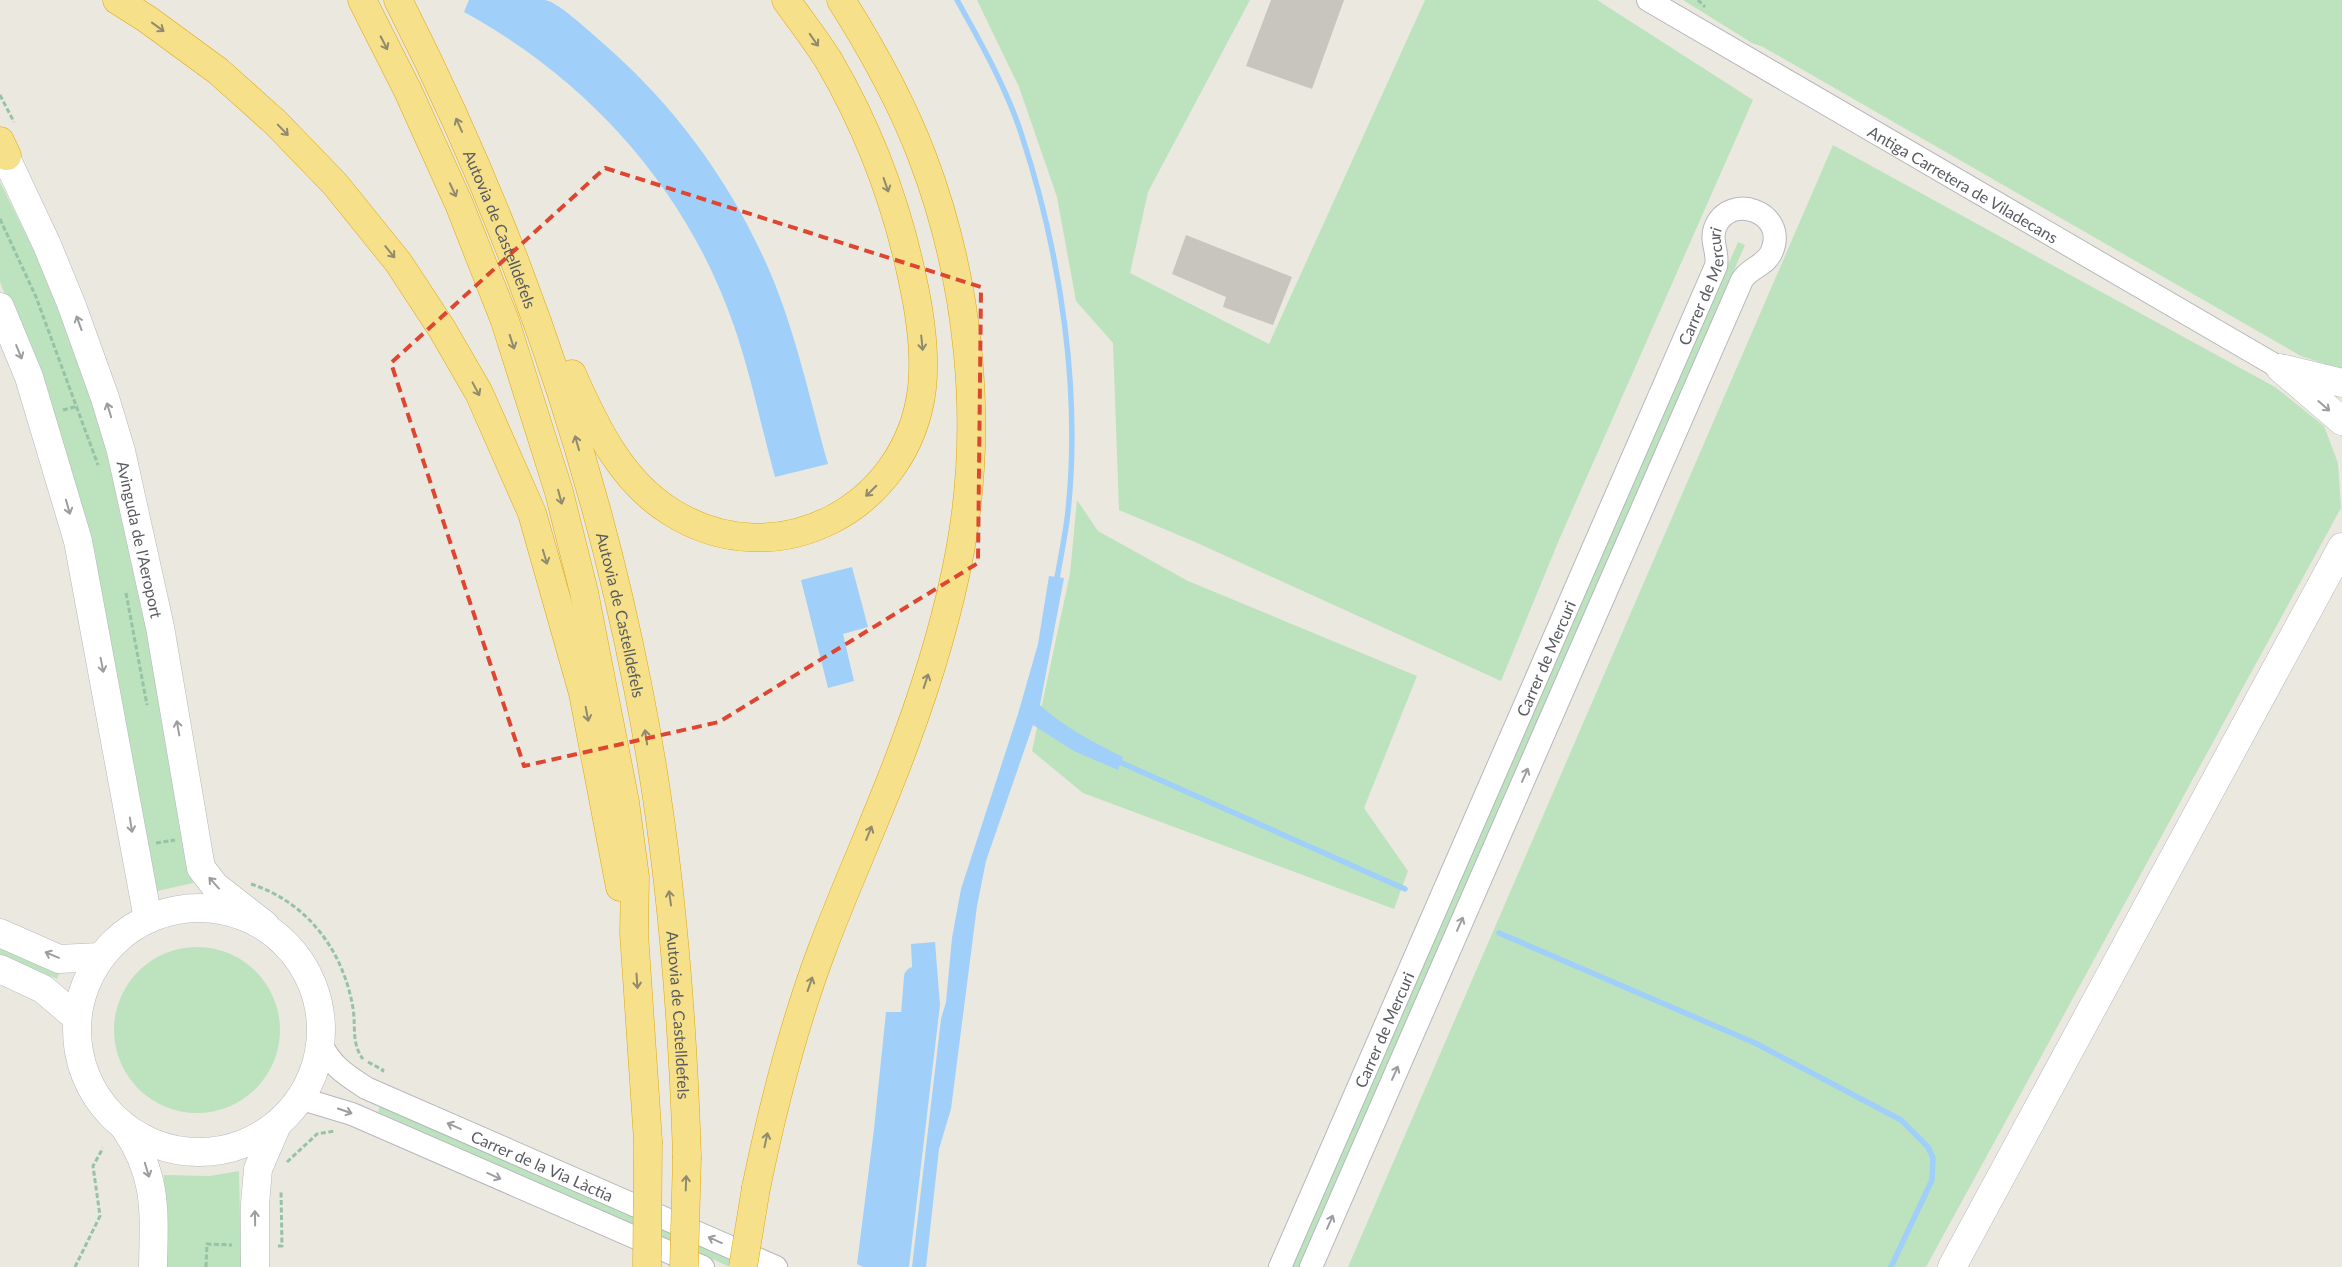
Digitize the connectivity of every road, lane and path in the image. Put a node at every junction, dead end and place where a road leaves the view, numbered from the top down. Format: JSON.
{"nodes":[{"id":1,"x":117,"y":0,"type":"edge"},
{"id":2,"x":362,"y":0,"type":"edge"},
{"id":3,"x":398,"y":0,"type":"edge"},
{"id":4,"x":786,"y":0,"type":"edge"},
{"id":5,"x":841,"y":0,"type":"edge"},
{"id":6,"x":1648,"y":0,"type":"edge"},
{"id":7,"x":2,"y":147,"type":"edge"},
{"id":8,"x":0,"y":219,"type":"edge"},
{"id":9,"x":524,"y":283,"type":"junction"},
{"id":10,"x":0,"y":307,"type":"edge"},
{"id":11,"x":2280,"y":368,"type":"junction"},
{"id":12,"x":2342,"y":383,"type":"edge"},
{"id":13,"x":105,"y":398,"type":"junction"},
{"id":14,"x":77,"y":406,"type":"junction"},
{"id":15,"x":42,"y":416,"type":"junction"},
{"id":16,"x":2342,"y":421,"type":"edge"},
{"id":17,"x":100,"y":473,"type":"dead end"},
{"id":18,"x":2342,"y":547,"type":"edge"},
{"id":19,"x":126,"y":588,"type":"dead end"},
{"id":20,"x":149,"y":714,"type":"dead end"},
{"id":21,"x":169,"y":831,"type":"dead end"},
{"id":22,"x":171,"y":841,"type":"dead end"},
{"id":23,"x":247,"y":882,"type":"dead end"},
{"id":24,"x":148,"y":919,"type":"junction"},
{"id":25,"x":265,"y":925,"type":"junction"},
{"id":26,"x":0,"y":933,"type":"edge"},
{"id":27,"x":634,"y":933,"type":"junction"},
{"id":28,"x":100,"y":958,"type":"junction"},
{"id":29,"x":0,"y":969,"type":"edge"},
{"id":30,"x":77,"y":1018,"type":"junction"},
{"id":31,"x":322,"y":1045,"type":"junction"},
{"id":32,"x":381,"y":1076,"type":"dead end"},
{"id":33,"x":298,"y":1103,"type":"junction"},
{"id":34,"x":277,"y":1125,"type":"junction"},
{"id":35,"x":124,"y":1127,"type":"junction"},
{"id":36,"x":342,"y":1134,"type":"dead end"},
{"id":37,"x":103,"y":1148,"type":"dead end"},
{"id":38,"x":283,"y":1166,"type":"dead end"},
{"id":39,"x":281,"y":1189,"type":"dead end"},
{"id":40,"x":234,"y":1245,"type":"dead end"},
{"id":41,"x":264,"y":1257,"type":"edge"},
{"id":42,"x":76,"y":1267,"type":"edge"},
{"id":43,"x":153,"y":1267,"type":"edge"},
{"id":44,"x":206,"y":1267,"type":"edge"},
{"id":45,"x":647,"y":1267,"type":"edge"},
{"id":46,"x":684,"y":1267,"type":"edge"},
{"id":47,"x":703,"y":1267,"type":"edge"},
{"id":48,"x":744,"y":1267,"type":"edge"},
{"id":49,"x":776,"y":1267,"type":"edge"},
{"id":50,"x":1280,"y":1267,"type":"edge"},
{"id":51,"x":1311,"y":1267,"type":"edge"},
{"id":52,"x":1952,"y":1267,"type":"edge"}],
"edges":[{"from":1,"to":27,"type":"highway","one_way":true},
{"from":2,"to":27,"type":"highway","name":"Autovia de Castelldefels","one_way":true},
{"from":9,"to":3,"type":"highway","name":"Autovia de Castelldefels","one_way":true},
{"from":4,"to":9,"type":"highway","one_way":true},
{"from":48,"to":5,"type":"highway","one_way":true,"bridge":true},
{"from":6,"to":11,"type":"street","name":"Antiga Carretera de Viladecans"},
{"from":13,"to":7,"type":"street","name":"Avinguda de l'Aeroport","one_way":true},
{"from":8,"to":14,"type":"path"},
{"from":46,"to":9,"type":"highway","name":"Autovia de Castelldefels","one_way":true,"bridge":true},
{"from":10,"to":15,"type":"street","one_way":true},
{"from":11,"to":12,"type":"street"},
{"from":11,"to":16,"type":"street","one_way":true},
{"from":13,"to":14,"type":"path"},
{"from":25,"to":13,"type":"street","name":"Avinguda de l'Aeroport","one_way":true},
{"from":14,"to":15,"type":"path"},
{"from":14,"to":17,"type":"path"},
{"from":15,"to":24,"type":"street","one_way":true},
{"from":18,"to":52,"type":"street"},
{"from":19,"to":20,"type":"path"},
{"from":21,"to":22,"type":"path"},
{"from":23,"to":32,"type":"path"},
{"from":24,"to":25,"type":"street"},
{"from":24,"to":28,"type":"street"},
{"from":25,"to":31,"type":"street","name":"Avinguda de l'Aeroport"},
{"from":28,"to":26,"type":"street","one_way":true},
{"from":27,"to":45,"type":"highway","name":"Autovia de Castelldefels","one_way":true,"bridge":true},
{"from":28,"to":30,"type":"street"},
{"from":29,"to":30,"type":"street"},
{"from":30,"to":35,"type":"street"},
{"from":31,"to":33,"type":"street","name":"Avinguda de l'Aeroport"},
{"from":49,"to":31,"type":"street","name":"Carrer de la Via Làctia","one_way":true},
{"from":33,"to":34,"type":"street","name":"Avinguda de l'Aeroport"},
{"from":33,"to":47,"type":"street","name":"Carrer de la Via Làctia","one_way":true},
{"from":34,"to":35,"type":"street"},
{"from":41,"to":34,"type":"street","one_way":true},
{"from":35,"to":43,"type":"street","one_way":true},
{"from":36,"to":38,"type":"path"},
{"from":37,"to":42,"type":"path"},
{"from":39,"to":41,"type":"path"},
{"from":40,"to":44,"type":"path"},
{"from":51,"to":50,"type":"street","name":"Carrer de Mercuri","one_way":true}]}
